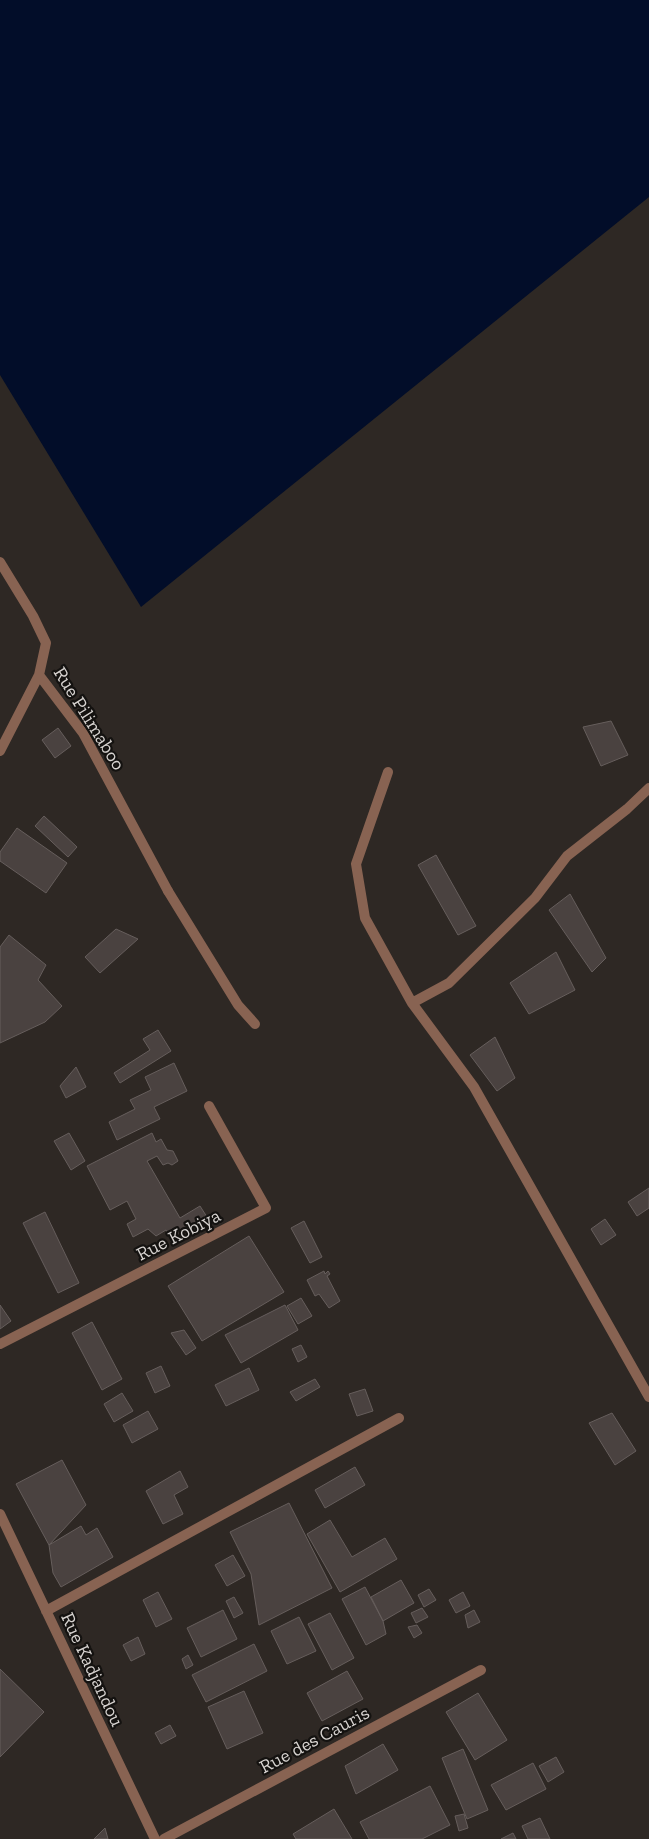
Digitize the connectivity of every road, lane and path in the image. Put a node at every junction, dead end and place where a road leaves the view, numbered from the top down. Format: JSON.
{"nodes":[{"id":1,"x":0,"y":562,"type":"edge"},
{"id":2,"x":39,"y":675,"type":"junction"},
{"id":3,"x":0,"y":751,"type":"edge"},
{"id":4,"x":388,"y":772,"type":"dead end"},
{"id":5,"x":649,"y":788,"type":"edge"},
{"id":6,"x":412,"y":1003,"type":"junction"},
{"id":7,"x":255,"y":1024,"type":"dead end"},
{"id":8,"x":209,"y":1106,"type":"dead end"},
{"id":9,"x":0,"y":1344,"type":"edge"},
{"id":10,"x":649,"y":1397,"type":"edge"},
{"id":11,"x":399,"y":1418,"type":"dead end"},
{"id":12,"x":0,"y":1514,"type":"edge"},
{"id":13,"x":46,"y":1611,"type":"junction"},
{"id":14,"x":481,"y":1670,"type":"dead end"},
{"id":15,"x":155,"y":1839,"type":"edge"},
{"id":16,"x":164,"y":1839,"type":"edge"}],
"edges":[{"from":1,"to":2,"type":"street","name":"Rue Pilimaboo"},
{"from":2,"to":3,"type":"street"},
{"from":2,"to":7,"type":"street","name":"Rue Pilimaboo"},
{"from":4,"to":6,"type":"street"},
{"from":5,"to":6,"type":"street"},
{"from":6,"to":10,"type":"street"},
{"from":8,"to":9,"type":"street","name":"Rue Kobiya"},
{"from":11,"to":13,"type":"street"},
{"from":12,"to":13,"type":"street","name":"Rue Kadjandou"},
{"from":13,"to":15,"type":"street","name":"Rue Kadjandou"},
{"from":14,"to":16,"type":"street","name":"Rue des Cauris"}]}
